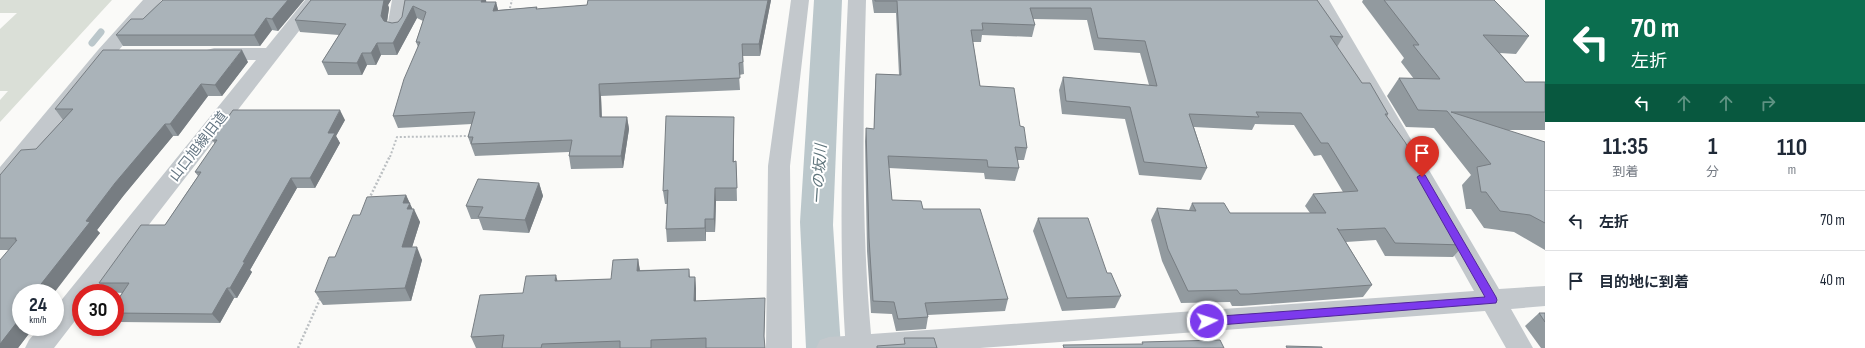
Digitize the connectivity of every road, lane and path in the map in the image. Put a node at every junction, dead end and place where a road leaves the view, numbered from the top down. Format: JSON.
{"nodes":[{"id":1,"x":153,"y":0,"type":"edge"},
{"id":2,"x":401,"y":0,"type":"edge"},
{"id":3,"x":512,"y":0,"type":"edge"},
{"id":4,"x":800,"y":0,"type":"edge"},
{"id":5,"x":858,"y":0,"type":"edge"},
{"id":6,"x":1320,"y":0,"type":"edge"},
{"id":7,"x":317,"y":2,"type":"edge"},
{"id":8,"x":508,"y":15,"type":"edge"},
{"id":9,"x":396,"y":28,"type":"edge"},
{"id":10,"x":105,"y":54,"type":"junction"},
{"id":11,"x":128,"y":54,"type":"edge"},
{"id":12,"x":199,"y":54,"type":"edge"},
{"id":13,"x":270,"y":54,"type":"junction"},
{"id":14,"x":473,"y":129,"type":"edge"},
{"id":15,"x":0,"y":182,"type":"edge"},
{"id":16,"x":366,"y":204,"type":"edge"},
{"id":17,"x":89,"y":284,"type":"edge"},
{"id":18,"x":323,"y":292,"type":"edge"},
{"id":19,"x":1545,"y":296,"type":"edge"},
{"id":20,"x":1492,"y":300,"type":"junction"},
{"id":21,"x":72,"y":305,"type":"edge"},
{"id":22,"x":64,"y":316,"type":"edge"},
{"id":23,"x":48,"y":336,"type":"edge"},
{"id":24,"x":848,"y":347,"type":"edge"},
{"id":25,"x":38,"y":348,"type":"edge"},
{"id":26,"x":298,"y":348,"type":"edge"},
{"id":27,"x":779,"y":348,"type":"edge"},
{"id":28,"x":1520,"y":348,"type":"edge"}],
"edges":[{"from":1,"to":10,"type":"street"},
{"from":2,"to":9,"type":"street"},
{"from":3,"to":8,"type":"path"},
{"from":4,"to":27,"type":"street"},
{"from":5,"to":24,"type":"street"},
{"from":6,"to":20,"type":"street"},
{"from":7,"to":13,"type":"street","name":"山口旭線旧道"},
{"from":10,"to":11,"type":"street"},
{"from":10,"to":15,"type":"street"},
{"from":12,"to":13,"type":"street"},
{"from":13,"to":17,"type":"street","name":"山口旭線旧道"},
{"from":14,"to":16,"type":"path"},
{"from":18,"to":26,"type":"path"},
{"from":19,"to":20,"type":"street"},
{"from":20,"to":24,"type":"street"},
{"from":20,"to":28,"type":"street"},
{"from":21,"to":22,"type":"street","name":"山口旭線旧道"},
{"from":23,"to":25,"type":"street","name":"山口旭線旧道"}]}
